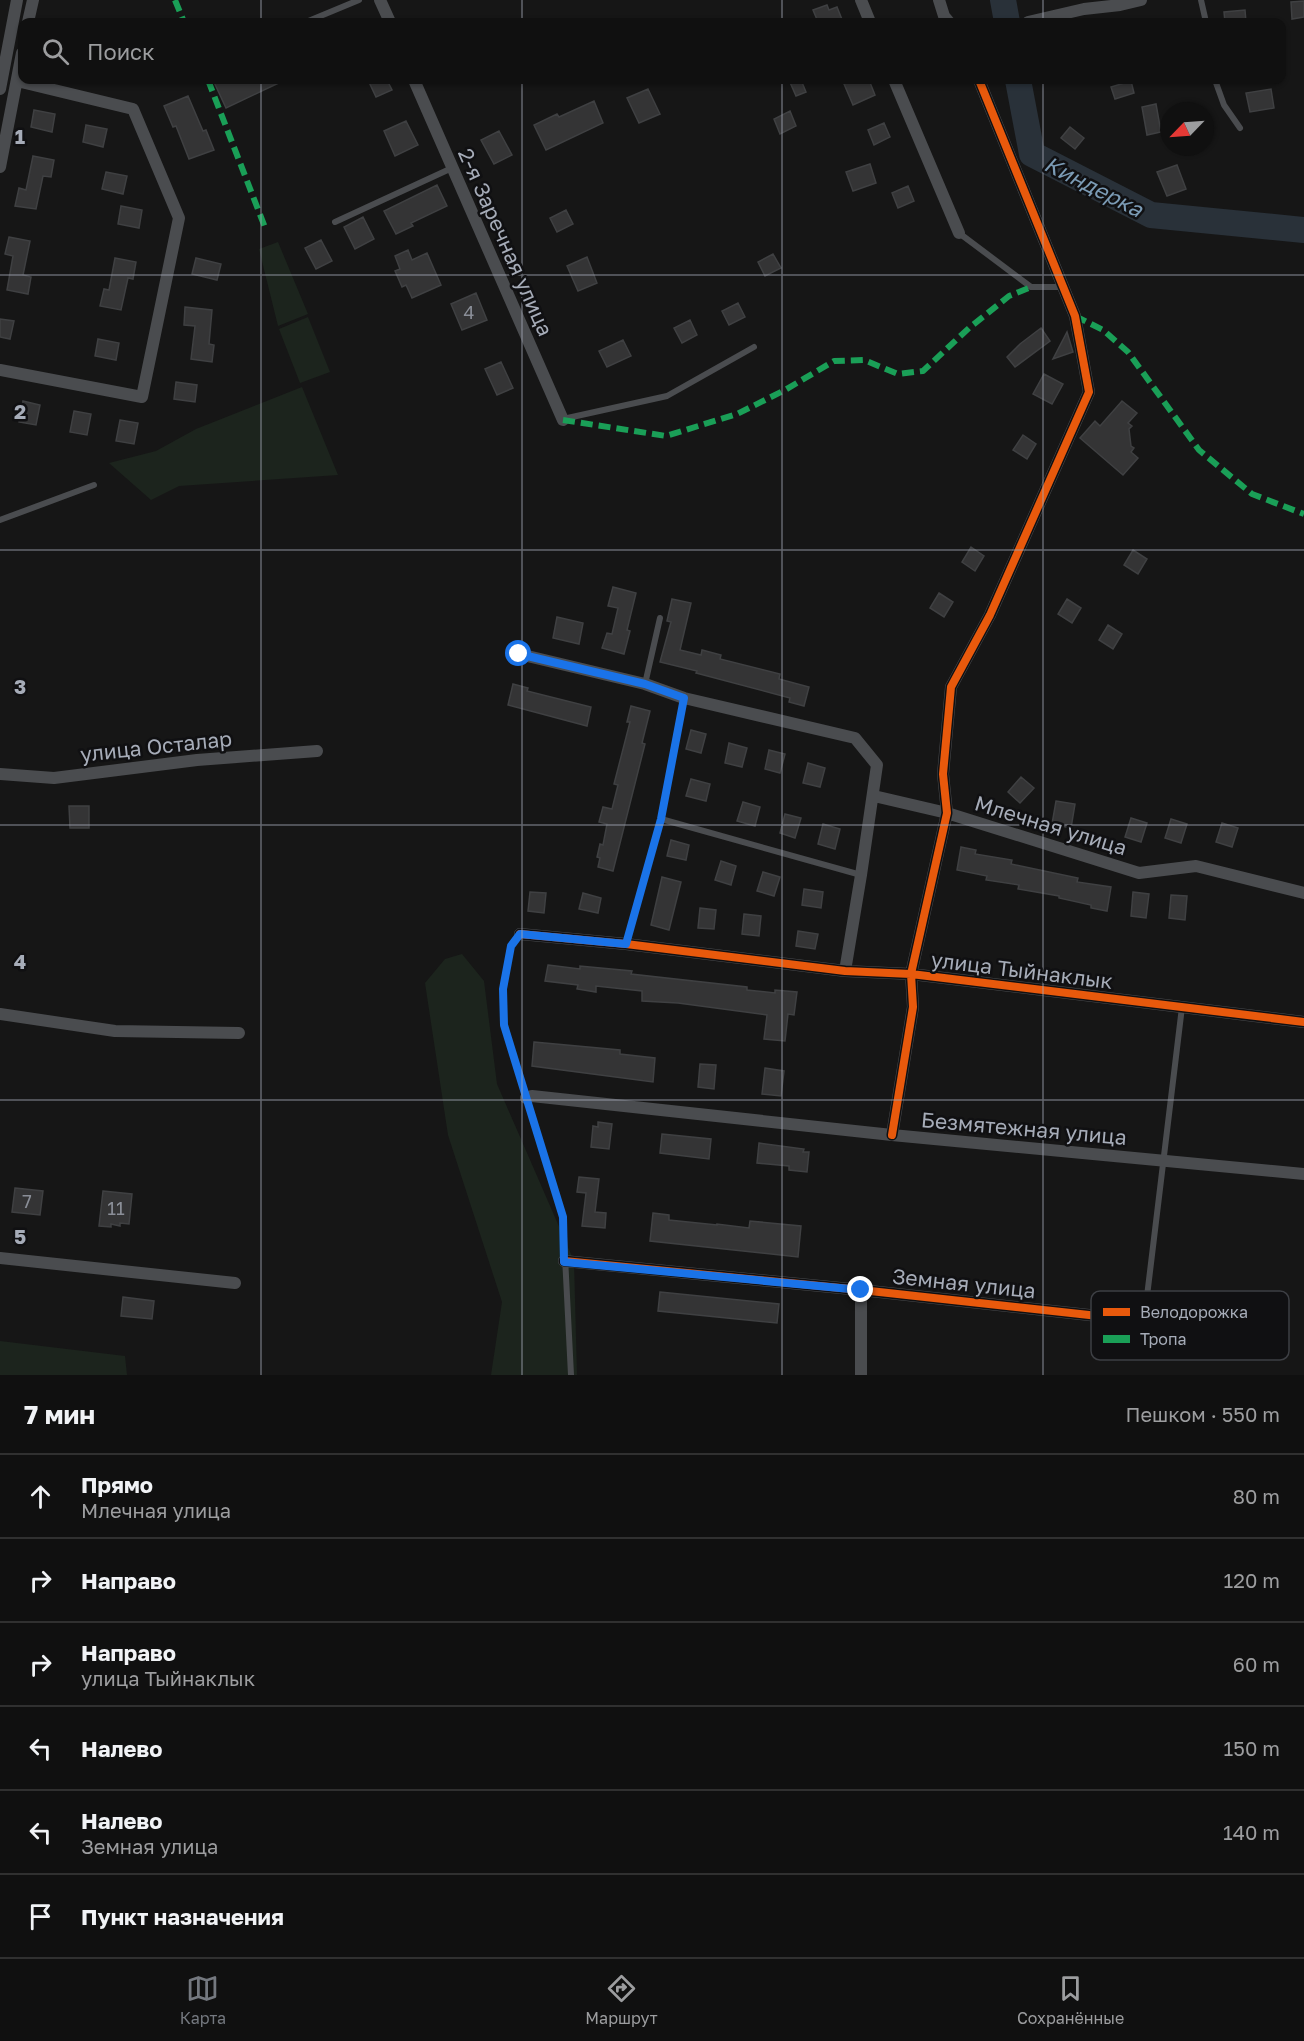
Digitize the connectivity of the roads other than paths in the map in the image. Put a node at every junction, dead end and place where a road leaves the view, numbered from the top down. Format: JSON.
{"nodes":[{"id":1,"x":17,"y":0,"type":"edge"},
{"id":2,"x":33,"y":0,"type":"edge"},
{"id":3,"x":359,"y":0,"type":"edge"},
{"id":4,"x":380,"y":0,"type":"edge"},
{"id":5,"x":861,"y":0,"type":"edge"},
{"id":6,"x":939,"y":0,"type":"edge"},
{"id":7,"x":1141,"y":0,"type":"edge"},
{"id":8,"x":1201,"y":0,"type":"edge"},
{"id":9,"x":1083,"y":4,"type":"edge"},
{"id":10,"x":29,"y":18,"type":"edge"},
{"id":11,"x":316,"y":18,"type":"edge"},
{"id":12,"x":388,"y":18,"type":"edge"},
{"id":13,"x":868,"y":18,"type":"edge"},
{"id":14,"x":946,"y":18,"type":"edge"},
{"id":15,"x":1040,"y":18,"type":"edge"},
{"id":16,"x":1205,"y":18,"type":"edge"},
{"id":17,"x":18,"y":75,"type":"edge"},
{"id":18,"x":17,"y":81,"type":"joint"},
{"id":19,"x":29,"y":84,"type":"edge"},
{"id":20,"x":416,"y":84,"type":"edge"},
{"id":21,"x":896,"y":84,"type":"edge"},
{"id":22,"x":981,"y":84,"type":"edge"},
{"id":23,"x":1216,"y":84,"type":"edge"},
{"id":24,"x":0,"y":89,"type":"edge"},
{"id":25,"x":1240,"y":128,"type":"dead end"},
{"id":26,"x":0,"y":167,"type":"edge"},
{"id":27,"x":452,"y":168,"type":"junction"},
{"id":28,"x":335,"y":222,"type":"dead end"},
{"id":29,"x":959,"y":233,"type":"joint"},
{"id":30,"x":1062,"y":287,"type":"junction"},
{"id":31,"x":754,"y":347,"type":"dead end"},
{"id":32,"x":0,"y":369,"type":"edge"},
{"id":33,"x":562,"y":420,"type":"joint"},
{"id":34,"x":94,"y":485,"type":"dead end"},
{"id":35,"x":0,"y":520,"type":"edge"},
{"id":36,"x":660,"y":618,"type":"dead end"},
{"id":37,"x":519,"y":654,"type":"dead end"},
{"id":38,"x":645,"y":684,"type":"junction"},
{"id":39,"x":684,"y":698,"type":"junction"},
{"id":40,"x":317,"y":751,"type":"dead end"},
{"id":41,"x":0,"y":774,"type":"edge"},
{"id":42,"x":874,"y":796,"type":"junction"},
{"id":43,"x":947,"y":813,"type":"junction"},
{"id":44,"x":661,"y":819,"type":"junction"},
{"id":45,"x":861,"y":875,"type":"junction"},
{"id":46,"x":1304,"y":893,"type":"edge"},
{"id":47,"x":520,"y":934,"type":"joint"},
{"id":48,"x":626,"y":944,"type":"junction"},
{"id":49,"x":845,"y":970,"type":"junction"},
{"id":50,"x":911,"y":974,"type":"junction"},
{"id":51,"x":1182,"y":1007,"type":"junction"},
{"id":52,"x":0,"y":1014,"type":"edge"},
{"id":53,"x":1304,"y":1022,"type":"edge"},
{"id":54,"x":239,"y":1033,"type":"dead end"},
{"id":55,"x":526,"y":1098,"type":"junction"},
{"id":56,"x":892,"y":1135,"type":"junction"},
{"id":57,"x":1164,"y":1161,"type":"junction"},
{"id":58,"x":1304,"y":1174,"type":"edge"},
{"id":59,"x":0,"y":1258,"type":"edge"},
{"id":60,"x":564,"y":1262,"type":"junction"},
{"id":61,"x":235,"y":1283,"type":"dead end"},
{"id":62,"x":861,"y":1290,"type":"junction"},
{"id":63,"x":1148,"y":1291,"type":"edge"},
{"id":64,"x":1091,"y":1314,"type":"edge"},
{"id":65,"x":571,"y":1375,"type":"edge"},
{"id":66,"x":861,"y":1375,"type":"edge"}],
"edges":[{"from":1,"to":24,"type":"street"},
{"from":2,"to":10,"type":"street"},
{"from":3,"to":11,"type":"lane"},
{"from":4,"to":12,"type":"street"},
{"from":5,"to":13,"type":"street"},
{"from":6,"to":14,"type":"street"},
{"from":7,"to":9,"type":"street"},
{"from":8,"to":16,"type":"lane"},
{"from":9,"to":15,"type":"street"},
{"from":17,"to":18,"type":"street"},
{"from":18,"to":26,"type":"street"},
{"from":19,"to":32,"type":"street"},
{"from":20,"to":27,"type":"street","name":"2-я Заречная улица"},
{"from":21,"to":29,"type":"street"},
{"from":22,"to":30,"type":"street"},
{"from":23,"to":25,"type":"lane"},
{"from":27,"to":28,"type":"lane"},
{"from":27,"to":33,"type":"street","name":"2-я Заречная улица"},
{"from":29,"to":30,"type":"lane"},
{"from":30,"to":43,"type":"street"},
{"from":31,"to":33,"type":"lane"},
{"from":34,"to":35,"type":"lane"},
{"from":36,"to":38,"type":"lane"},
{"from":37,"to":38,"type":"street"},
{"from":38,"to":39,"type":"street"},
{"from":39,"to":42,"type":"street"},
{"from":39,"to":44,"type":"lane"},
{"from":40,"to":41,"type":"street","name":"улица Осталар"},
{"from":42,"to":43,"type":"street","name":"Млечная улица"},
{"from":42,"to":45,"type":"street"},
{"from":43,"to":46,"type":"street","name":"Млечная улица"},
{"from":43,"to":50,"type":"street"},
{"from":44,"to":45,"type":"lane"},
{"from":44,"to":48,"type":"lane"},
{"from":45,"to":49,"type":"street"},
{"from":47,"to":48,"type":"street","name":"улица Тыйнаклык"},
{"from":47,"to":55,"type":"lane"},
{"from":48,"to":49,"type":"street","name":"улица Тыйнаклык"},
{"from":49,"to":50,"type":"street","name":"улица Тыйнаклык"},
{"from":50,"to":51,"type":"street","name":"улица Тыйнаклык"},
{"from":50,"to":56,"type":"street"},
{"from":51,"to":53,"type":"street","name":"улица Тыйнаклык"},
{"from":51,"to":57,"type":"lane"},
{"from":52,"to":54,"type":"street"},
{"from":55,"to":56,"type":"street","name":"Безмятежная улица"},
{"from":55,"to":60,"type":"lane"},
{"from":56,"to":57,"type":"street","name":"Безмятежная улица"},
{"from":57,"to":58,"type":"street","name":"Безмятежная улица"},
{"from":57,"to":63,"type":"lane"},
{"from":59,"to":61,"type":"street"},
{"from":60,"to":62,"type":"street","name":"Земная улица"},
{"from":60,"to":65,"type":"lane"},
{"from":62,"to":64,"type":"street","name":"Земная улица"},
{"from":62,"to":66,"type":"street"}]}
